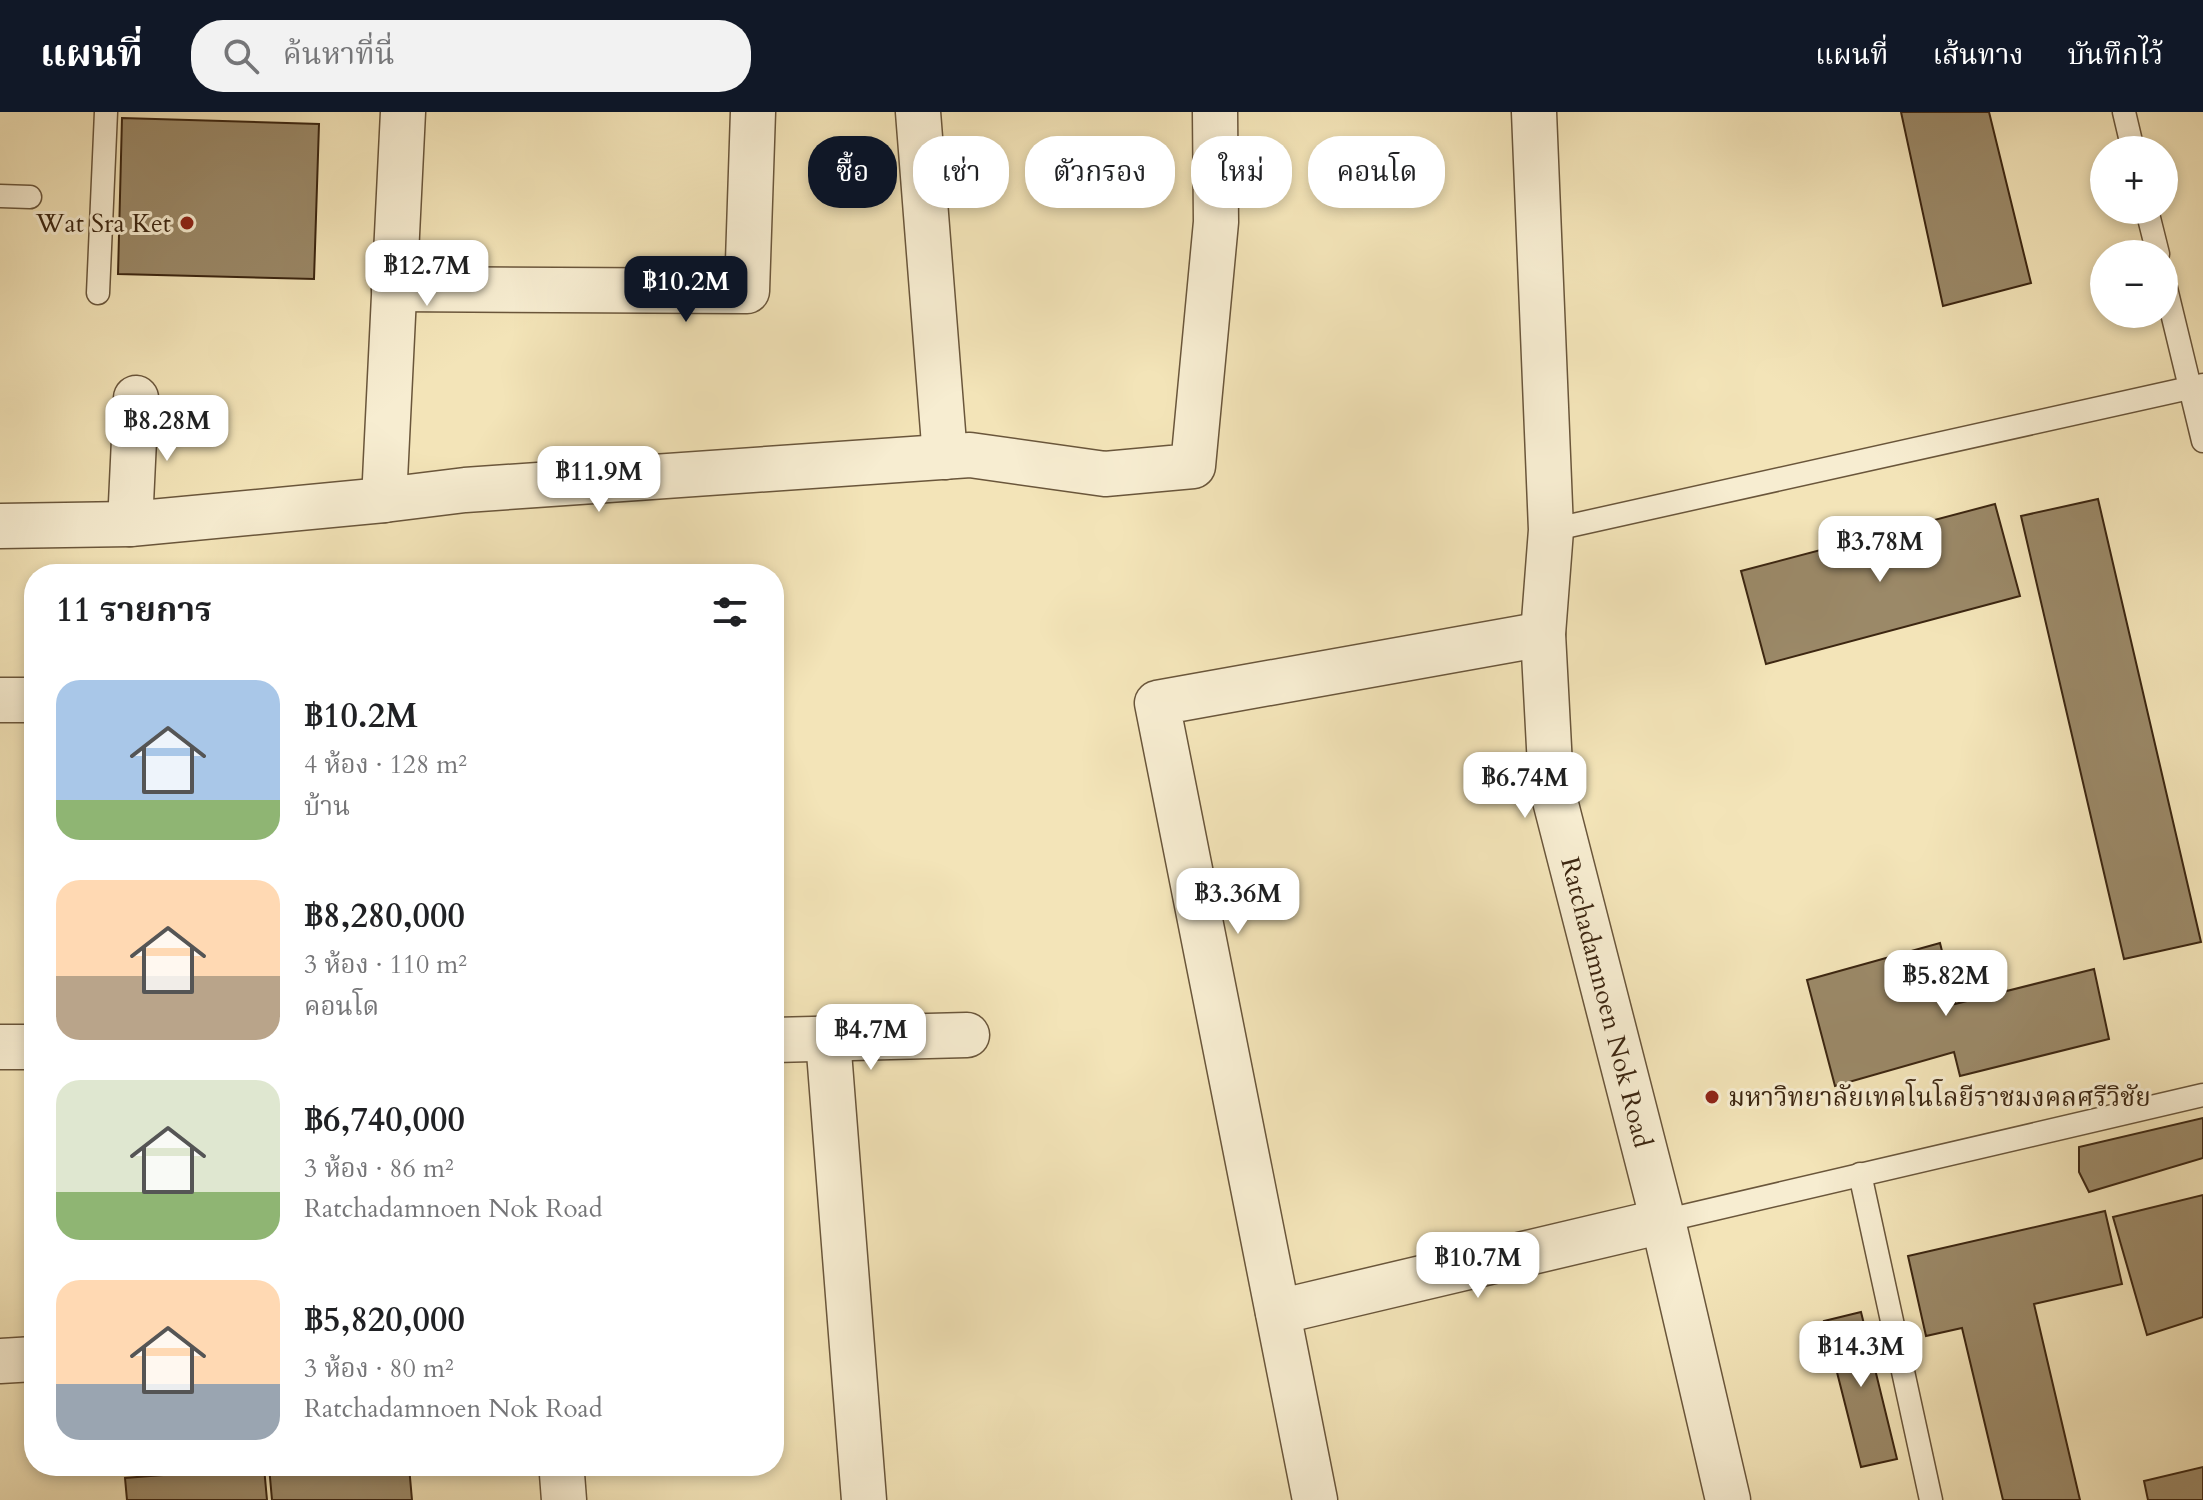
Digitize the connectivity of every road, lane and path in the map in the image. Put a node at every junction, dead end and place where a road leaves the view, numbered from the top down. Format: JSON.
{"nodes":[{"id":1,"x":106,"y":112,"type":"edge"},
{"id":2,"x":403,"y":112,"type":"edge"},
{"id":3,"x":753,"y":112,"type":"edge"},
{"id":4,"x":918,"y":112,"type":"edge"},
{"id":5,"x":1215,"y":112,"type":"edge"},
{"id":6,"x":1534,"y":112,"type":"edge"},
{"id":7,"x":2124,"y":112,"type":"edge"},
{"id":8,"x":2130,"y":136,"type":"edge"},
{"id":9,"x":0,"y":196,"type":"edge"},
{"id":10,"x":30,"y":197,"type":"dead end"},
{"id":11,"x":394,"y":289,"type":"junction"},
{"id":12,"x":98,"y":293,"type":"dead end"},
{"id":13,"x":2178,"y":326,"type":"edge"},
{"id":14,"x":2196,"y":385,"type":"edge"},
{"id":15,"x":136,"y":398,"type":"dead end"},
{"id":16,"x":2203,"y":441,"type":"edge"},
{"id":17,"x":945,"y":457,"type":"junction"},
{"id":18,"x":384,"y":500,"type":"junction"},
{"id":19,"x":130,"y":524,"type":"junction"},
{"id":20,"x":0,"y":526,"type":"edge"},
{"id":21,"x":1551,"y":530,"type":"junction"},
{"id":22,"x":1543,"y":634,"type":"junction"},
{"id":23,"x":0,"y":700,"type":"edge"},
{"id":24,"x":24,"y":700,"type":"edge"},
{"id":25,"x":967,"y":1035,"type":"dead end"},
{"id":26,"x":828,"y":1039,"type":"junction"},
{"id":27,"x":784,"y":1040,"type":"edge"},
{"id":28,"x":0,"y":1047,"type":"edge"},
{"id":29,"x":24,"y":1047,"type":"edge"},
{"id":30,"x":2203,"y":1095,"type":"edge"},
{"id":31,"x":1860,"y":1174,"type":"junction"},
{"id":32,"x":1663,"y":1221,"type":"junction"},
{"id":33,"x":1278,"y":1312,"type":"junction"},
{"id":34,"x":24,"y":1360,"type":"edge"},
{"id":35,"x":0,"y":1361,"type":"edge"},
{"id":36,"x":864,"y":1500,"type":"edge"},
{"id":37,"x":1315,"y":1500,"type":"edge"},
{"id":38,"x":1728,"y":1500,"type":"edge"},
{"id":39,"x":1931,"y":1500,"type":"edge"}],
"edges":[{"from":1,"to":12,"type":"lane"},
{"from":2,"to":11,"type":"street"},
{"from":3,"to":11,"type":"street"},
{"from":4,"to":17,"type":"street"},
{"from":5,"to":17,"type":"street"},
{"from":6,"to":21,"type":"street","name":"Ratchadamnoen Nok Road"},
{"from":7,"to":8,"type":"lane"},
{"from":9,"to":10,"type":"lane"},
{"from":11,"to":18,"type":"street"},
{"from":13,"to":14,"type":"lane"},
{"from":14,"to":16,"type":"lane"},
{"from":14,"to":21,"type":"lane"},
{"from":15,"to":19,"type":"street"},
{"from":17,"to":18,"type":"street"},
{"from":18,"to":19,"type":"street"},
{"from":19,"to":20,"type":"street"},
{"from":21,"to":22,"type":"street","name":"Ratchadamnoen Nok Road"},
{"from":22,"to":32,"type":"street","name":"Ratchadamnoen Nok Road"},
{"from":22,"to":33,"type":"street"},
{"from":23,"to":24,"type":"street"},
{"from":25,"to":26,"type":"street"},
{"from":26,"to":27,"type":"street"},
{"from":26,"to":36,"type":"street"},
{"from":28,"to":29,"type":"street"},
{"from":30,"to":31,"type":"lane"},
{"from":31,"to":32,"type":"lane"},
{"from":31,"to":39,"type":"lane"},
{"from":32,"to":33,"type":"street"},
{"from":32,"to":38,"type":"street","name":"Ratchadamnoen Nok Road"},
{"from":33,"to":37,"type":"street"},
{"from":34,"to":35,"type":"street"}]}
